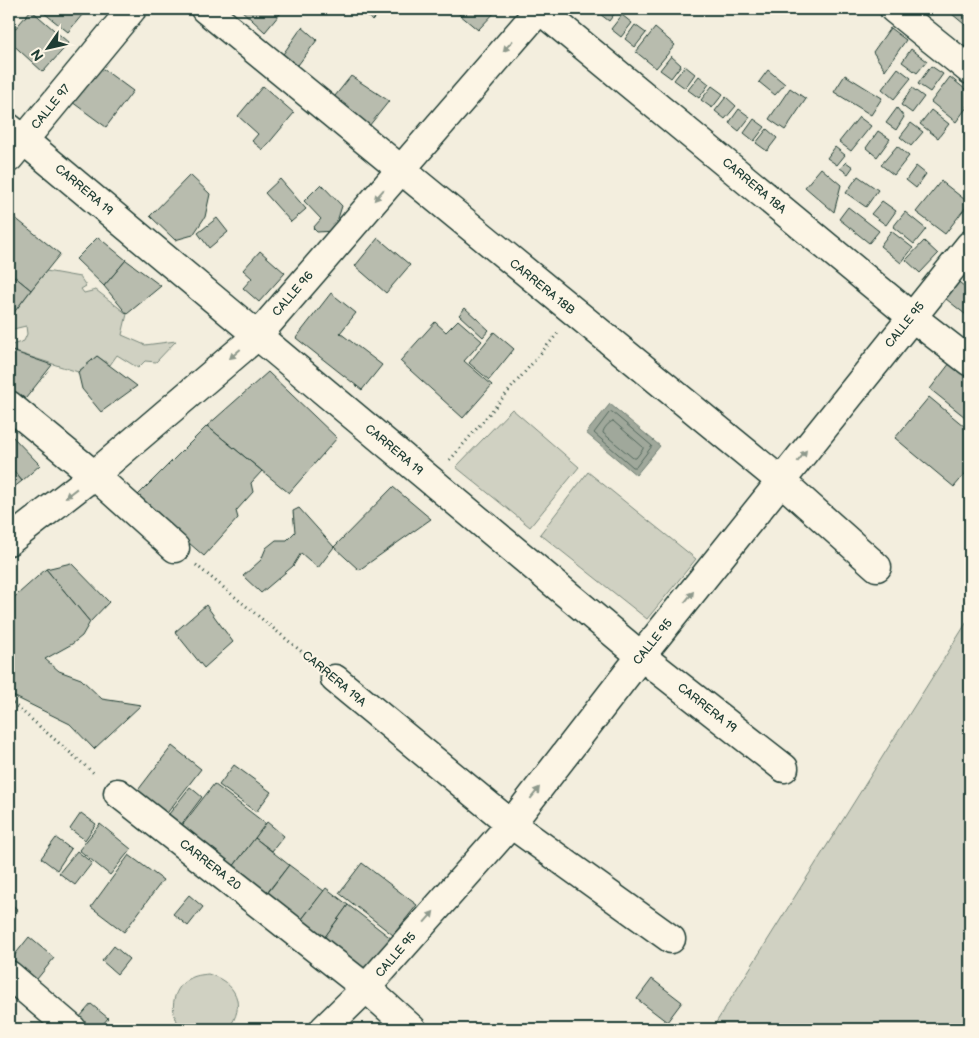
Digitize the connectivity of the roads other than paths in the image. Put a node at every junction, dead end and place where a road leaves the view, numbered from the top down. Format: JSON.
{"nodes":[{"id":1,"x":132,"y":9,"type":"edge"},
{"id":2,"x":205,"y":9,"type":"edge"},
{"id":3,"x":540,"y":9,"type":"edge"},
{"id":4,"x":894,"y":9,"type":"edge"},
{"id":5,"x":970,"y":70,"type":"edge"},
{"id":6,"x":14,"y":142,"type":"edge"},
{"id":7,"x":400,"y":171,"type":"junction"},
{"id":8,"x":970,"y":245,"type":"edge"},
{"id":9,"x":912,"y":317,"type":"junction"},
{"id":10,"x":257,"y":336,"type":"junction"},
{"id":11,"x":970,"y":362,"type":"edge"},
{"id":12,"x":9,"y":405,"type":"edge"},
{"id":13,"x":94,"y":475,"type":"junction"},
{"id":14,"x":782,"y":482,"type":"junction"},
{"id":15,"x":9,"y":541,"type":"edge"},
{"id":16,"x":175,"y":548,"type":"road end"},
{"id":17,"x":877,"y":567,"type":"dead end"},
{"id":18,"x":641,"y":656,"type":"junction"},
{"id":19,"x":335,"y":679,"type":"road end"},
{"id":20,"x":784,"y":768,"type":"dead end"},
{"id":21,"x":118,"y":793,"type":"road end"},
{"id":22,"x":511,"y":824,"type":"junction"},
{"id":23,"x":671,"y":939,"type":"dead end"},
{"id":24,"x":9,"y":975,"type":"edge"},
{"id":25,"x":366,"y":988,"type":"junction"},
{"id":26,"x":72,"y":1029,"type":"edge"},
{"id":27,"x":324,"y":1029,"type":"edge"},
{"id":28,"x":412,"y":1029,"type":"edge"}],
"edges":[{"from":1,"to":6,"type":"street","name":"CALLE 97"},
{"from":2,"to":7,"type":"street","name":"CARRERA 18B"},
{"from":3,"to":7,"type":"street","name":"CALLE 96","one_way":true},
{"from":3,"to":9,"type":"street","name":"CARRERA 18A"},
{"from":4,"to":5,"type":"street"},
{"from":6,"to":10,"type":"street","name":"CARRERA 19"},
{"from":7,"to":10,"type":"street","name":"CALLE 96","one_way":true},
{"from":7,"to":14,"type":"street","name":"CARRERA 18B"},
{"from":8,"to":9,"type":"street","name":"CALLE 95"},
{"from":9,"to":11,"type":"street","name":"CARRERA 18A"},
{"from":14,"to":9,"type":"street","name":"CALLE 95","one_way":true},
{"from":10,"to":13,"type":"street","name":"CALLE 96","one_way":true},
{"from":10,"to":18,"type":"street","name":"CARRERA 19"},
{"from":12,"to":13,"type":"street"},
{"from":13,"to":15,"type":"street","name":"CALLE 96","one_way":true},
{"from":13,"to":16,"type":"street"},
{"from":14,"to":17,"type":"street","name":"CARRERA 18B"},
{"from":18,"to":14,"type":"street","name":"CALLE 95","one_way":true},
{"from":18,"to":20,"type":"street","name":"CARRERA 19"},
{"from":22,"to":18,"type":"street","name":"CALLE 95","one_way":true},
{"from":19,"to":22,"type":"street","name":"CARRERA 19A"},
{"from":21,"to":25,"type":"street","name":"CARRERA 20"},
{"from":22,"to":23,"type":"street","name":"CARRERA 19A"},
{"from":25,"to":22,"type":"street","name":"CALLE 95","one_way":true},
{"from":24,"to":26,"type":"street"},
{"from":25,"to":27,"type":"street","name":"CALLE 95"},
{"from":25,"to":28,"type":"street","name":"CARRERA 20"}]}
